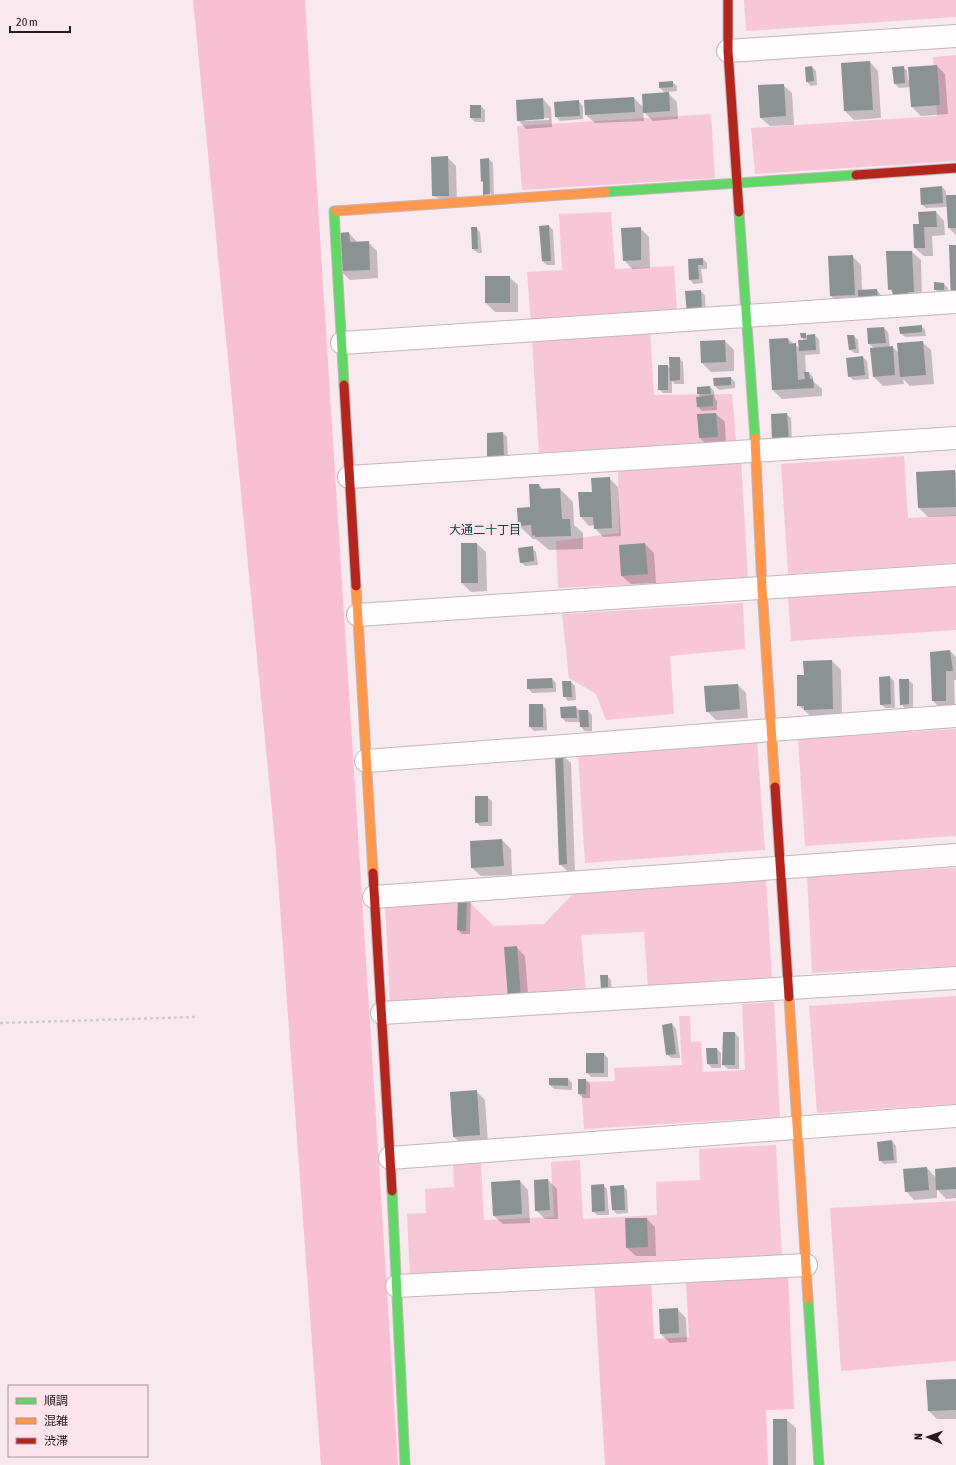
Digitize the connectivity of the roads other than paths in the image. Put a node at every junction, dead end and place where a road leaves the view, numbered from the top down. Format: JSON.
{"nodes":[{"id":1,"x":728,"y":0,"type":"edge"},
{"id":2,"x":956,"y":36,"type":"edge"},
{"id":3,"x":728,"y":51,"type":"junction"},
{"id":4,"x":956,"y":168,"type":"edge"},
{"id":5,"x":737,"y":183,"type":"junction"},
{"id":6,"x":956,"y":302,"type":"edge"},
{"id":7,"x":746,"y":316,"type":"junction"},
{"id":8,"x":342,"y":343,"type":"junction"},
{"id":9,"x":956,"y":438,"type":"edge"},
{"id":10,"x":756,"y":450,"type":"junction"},
{"id":11,"x":350,"y":477,"type":"junction"},
{"id":12,"x":956,"y":575,"type":"edge"},
{"id":13,"x":762,"y":588,"type":"junction"},
{"id":14,"x":358,"y":615,"type":"junction"},
{"id":15,"x":956,"y":716,"type":"edge"},
{"id":16,"x":772,"y":730,"type":"junction"},
{"id":17,"x":366,"y":761,"type":"junction"},
{"id":18,"x":956,"y":855,"type":"edge"},
{"id":19,"x":781,"y":868,"type":"junction"},
{"id":20,"x":374,"y":897,"type":"junction"},
{"id":21,"x":956,"y":978,"type":"edge"},
{"id":22,"x":789,"y":988,"type":"junction"},
{"id":23,"x":382,"y":1013,"type":"junction"},
{"id":24,"x":956,"y":1116,"type":"edge"},
{"id":25,"x":797,"y":1128,"type":"junction"},
{"id":26,"x":390,"y":1158,"type":"junction"},
{"id":27,"x":806,"y":1265,"type":"junction"},
{"id":28,"x":397,"y":1286,"type":"junction"},
{"id":29,"x":405,"y":1465,"type":"edge"},
{"id":30,"x":819,"y":1465,"type":"edge"}],
"edges":[{"from":1,"to":3,"type":"street"},
{"from":2,"to":3,"type":"street"},
{"from":3,"to":5,"type":"street"},
{"from":4,"to":5,"type":"street"},
{"from":5,"to":7,"type":"street"},
{"from":5,"to":8,"type":"street"},
{"from":6,"to":7,"type":"street"},
{"from":7,"to":8,"type":"street"},
{"from":7,"to":10,"type":"street"},
{"from":8,"to":11,"type":"street"},
{"from":9,"to":10,"type":"street"},
{"from":10,"to":11,"type":"street"},
{"from":10,"to":13,"type":"street"},
{"from":11,"to":14,"type":"street"},
{"from":12,"to":13,"type":"street"},
{"from":13,"to":14,"type":"street"},
{"from":13,"to":16,"type":"street"},
{"from":14,"to":17,"type":"street"},
{"from":15,"to":16,"type":"street"},
{"from":16,"to":17,"type":"street"},
{"from":16,"to":19,"type":"street"},
{"from":17,"to":20,"type":"street"},
{"from":18,"to":19,"type":"street"},
{"from":19,"to":20,"type":"street"},
{"from":19,"to":22,"type":"street"},
{"from":20,"to":23,"type":"street"},
{"from":21,"to":22,"type":"street"},
{"from":22,"to":23,"type":"street"},
{"from":22,"to":25,"type":"street"},
{"from":23,"to":26,"type":"street"},
{"from":24,"to":25,"type":"street"},
{"from":25,"to":26,"type":"street"},
{"from":25,"to":27,"type":"street"},
{"from":26,"to":28,"type":"street"},
{"from":27,"to":28,"type":"street"},
{"from":27,"to":30,"type":"street"},
{"from":28,"to":29,"type":"street"}]}
